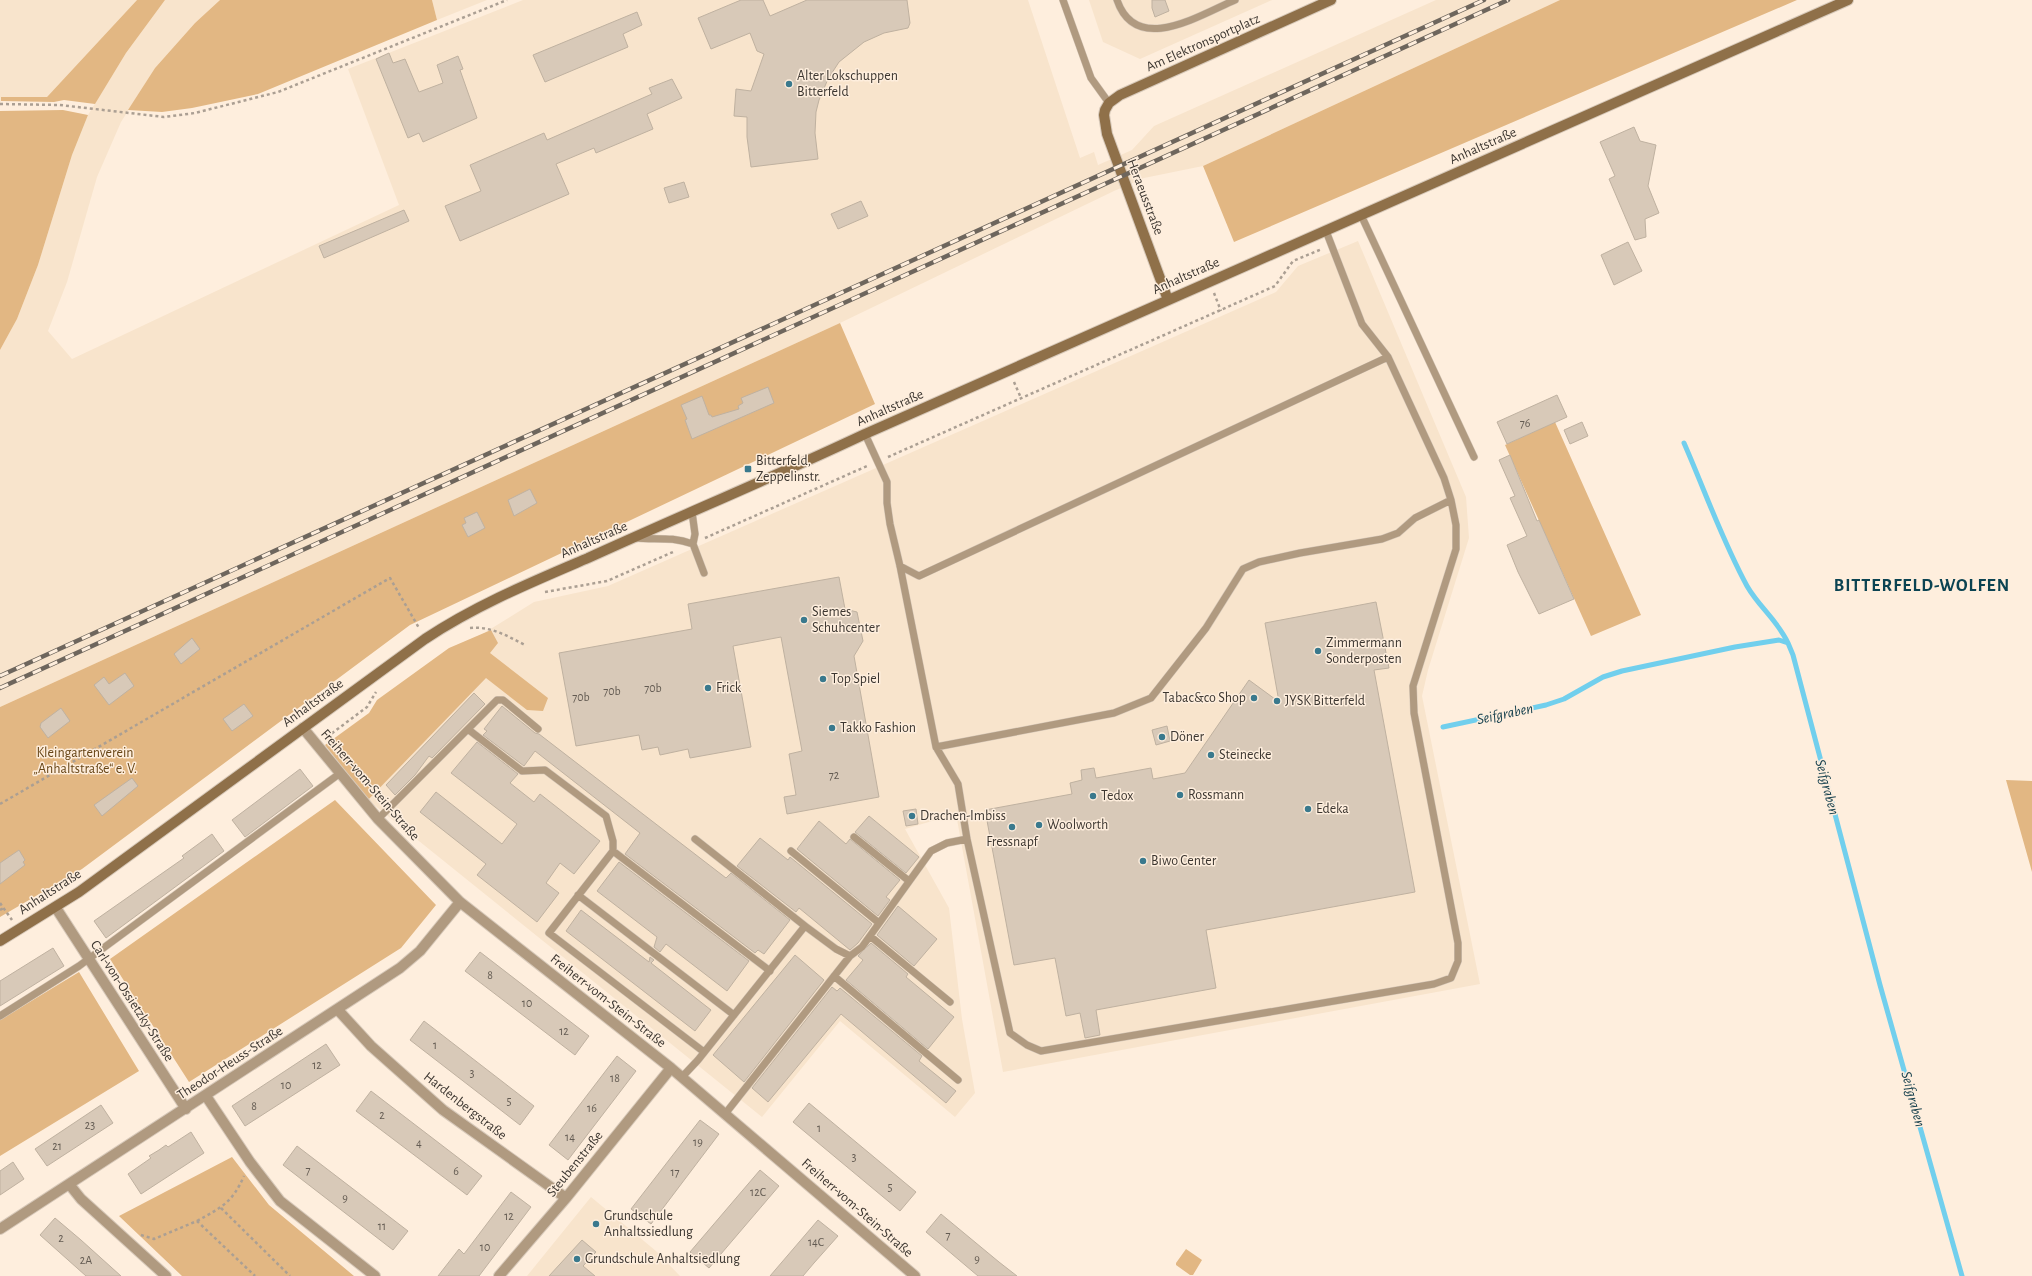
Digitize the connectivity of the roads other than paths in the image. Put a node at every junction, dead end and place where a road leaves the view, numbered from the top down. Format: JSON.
{"nodes":[{"id":1,"x":1063,"y":0,"type":"edge"},
{"id":2,"x":1117,"y":0,"type":"edge"},
{"id":3,"x":1235,"y":0,"type":"edge"},
{"id":4,"x":1331,"y":0,"type":"edge"},
{"id":5,"x":1848,"y":0,"type":"edge"},
{"id":6,"x":1109,"y":104,"type":"junction"},
{"id":7,"x":1361,"y":215,"type":"junction"},
{"id":8,"x":1326,"y":231,"type":"junction"},
{"id":9,"x":1168,"y":300,"type":"junction"},
{"id":10,"x":1388,"y":356,"type":"junction"},
{"id":11,"x":865,"y":434,"type":"junction"},
{"id":12,"x":1474,"y":457,"type":"dead end"},
{"id":13,"x":1452,"y":500,"type":"junction"},
{"id":14,"x":692,"y":512,"type":"junction"},
{"id":15,"x":633,"y":538,"type":"junction"},
{"id":16,"x":693,"y":544,"type":"junction"},
{"id":17,"x":900,"y":566,"type":"junction"},
{"id":18,"x":704,"y":573,"type":"dead end"},
{"id":19,"x":303,"y":728,"type":"junction"},
{"id":20,"x":538,"y":729,"type":"dead end"},
{"id":21,"x":469,"y":730,"type":"junction"},
{"id":22,"x":936,"y":748,"type":"junction"},
{"id":23,"x":339,"y":774,"type":"junction"},
{"id":24,"x":378,"y":819,"type":"junction"},
{"id":25,"x":854,"y":837,"type":"dead end"},
{"id":26,"x":695,"y":839,"type":"dead end"},
{"id":27,"x":968,"y":839,"type":"junction"},
{"id":28,"x":613,"y":851,"type":"junction"},
{"id":29,"x":791,"y":851,"type":"dead end"},
{"id":30,"x":909,"y":882,"type":"junction"},
{"id":31,"x":578,"y":895,"type":"junction"},
{"id":32,"x":460,"y":902,"type":"junction"},
{"id":33,"x":56,"y":908,"type":"junction"},
{"id":34,"x":879,"y":923,"type":"junction"},
{"id":35,"x":805,"y":926,"type":"junction"},
{"id":36,"x":870,"y":936,"type":"junction"},
{"id":37,"x":0,"y":941,"type":"edge"},
{"id":38,"x":850,"y":956,"type":"junction"},
{"id":39,"x":88,"y":959,"type":"junction"},
{"id":40,"x":770,"y":971,"type":"junction"},
{"id":41,"x":834,"y":976,"type":"junction"},
{"id":42,"x":950,"y":1002,"type":"dead end"},
{"id":43,"x":338,"y":1010,"type":"junction"},
{"id":44,"x":734,"y":1015,"type":"junction"},
{"id":45,"x":0,"y":1016,"type":"edge"},
{"id":46,"x":704,"y":1052,"type":"junction"},
{"id":47,"x":671,"y":1068,"type":"junction"},
{"id":48,"x":682,"y":1077,"type":"junction"},
{"id":49,"x":958,"y":1080,"type":"dead end"},
{"id":50,"x":206,"y":1096,"type":"junction"},
{"id":51,"x":186,"y":1109,"type":"junction"},
{"id":52,"x":726,"y":1114,"type":"junction"},
{"id":53,"x":69,"y":1184,"type":"junction"},
{"id":54,"x":566,"y":1198,"type":"junction"},
{"id":55,"x":0,"y":1229,"type":"edge"},
{"id":56,"x":166,"y":1276,"type":"edge"},
{"id":57,"x":375,"y":1276,"type":"edge"},
{"id":58,"x":499,"y":1276,"type":"edge"},
{"id":59,"x":915,"y":1276,"type":"edge"}],
"edges":[{"from":1,"to":6,"type":"lane"},
{"from":2,"to":3,"type":"lane"},
{"from":4,"to":6,"type":"street","name":"Am Elektronsportplatz"},
{"from":5,"to":7,"type":"street","name":"Anhaltstraße"},
{"from":6,"to":9,"type":"street","name":"Heraeusstraße"},
{"from":7,"to":8,"type":"street","name":"Anhaltstraße"},
{"from":7,"to":12,"type":"lane"},
{"from":8,"to":9,"type":"street","name":"Anhaltstraße"},
{"from":8,"to":10,"type":"lane"},
{"from":9,"to":11,"type":"street","name":"Anhaltstraße"},
{"from":10,"to":13,"type":"lane"},
{"from":10,"to":17,"type":"lane"},
{"from":11,"to":14,"type":"street","name":"Anhaltstraße"},
{"from":11,"to":17,"type":"lane"},
{"from":13,"to":22,"type":"lane"},
{"from":13,"to":27,"type":"lane"},
{"from":14,"to":15,"type":"street","name":"Anhaltstraße"},
{"from":14,"to":16,"type":"lane"},
{"from":15,"to":16,"type":"lane"},
{"from":15,"to":19,"type":"street","name":"Anhaltstraße"},
{"from":16,"to":18,"type":"lane"},
{"from":17,"to":22,"type":"lane"},
{"from":19,"to":23,"type":"street","name":"Freiherr-vom-Stein-Straße"},
{"from":19,"to":33,"type":"street","name":"Anhaltstraße"},
{"from":20,"to":21,"type":"lane"},
{"from":21,"to":24,"type":"lane"},
{"from":21,"to":28,"type":"lane"},
{"from":22,"to":27,"type":"lane"},
{"from":23,"to":24,"type":"street","name":"Freiherr-vom-Stein-Straße"},
{"from":23,"to":39,"type":"lane"},
{"from":24,"to":32,"type":"street","name":"Freiherr-vom-Stein-Straße"},
{"from":25,"to":30,"type":"lane"},
{"from":26,"to":35,"type":"lane"},
{"from":27,"to":30,"type":"lane"},
{"from":28,"to":31,"type":"lane"},
{"from":28,"to":40,"type":"lane"},
{"from":29,"to":34,"type":"lane"},
{"from":30,"to":34,"type":"lane"},
{"from":31,"to":44,"type":"lane"},
{"from":31,"to":46,"type":"lane"},
{"from":32,"to":43,"type":"street","name":"Theodor-Heuss-Straße"},
{"from":32,"to":47,"type":"street","name":"Freiherr-vom-Stein-Straße"},
{"from":33,"to":37,"type":"street","name":"Anhaltstraße"},
{"from":33,"to":39,"type":"street","name":"Carl-von-Ossietzky-Straße"},
{"from":34,"to":36,"type":"lane"},
{"from":35,"to":38,"type":"lane"},
{"from":35,"to":40,"type":"lane"},
{"from":36,"to":38,"type":"lane"},
{"from":36,"to":42,"type":"lane"},
{"from":38,"to":41,"type":"lane"},
{"from":39,"to":45,"type":"lane"},
{"from":39,"to":51,"type":"street","name":"Carl-von-Ossietzky-Straße"},
{"from":40,"to":44,"type":"lane"},
{"from":41,"to":49,"type":"lane"},
{"from":41,"to":52,"type":"lane"},
{"from":43,"to":50,"type":"street","name":"Theodor-Heuss-Straße"},
{"from":43,"to":54,"type":"street","name":"Hardenbergstraße"},
{"from":44,"to":46,"type":"lane"},
{"from":46,"to":48,"type":"lane"},
{"from":47,"to":48,"type":"street","name":"Freiherr-vom-Stein-Straße"},
{"from":47,"to":54,"type":"street","name":"Steubenstraße"},
{"from":48,"to":52,"type":"street","name":"Freiherr-vom-Stein-Straße"},
{"from":50,"to":51,"type":"street","name":"Theodor-Heuss-Straße"},
{"from":50,"to":57,"type":"street"},
{"from":51,"to":53,"type":"street","name":"Theodor-Heuss-Straße"},
{"from":52,"to":59,"type":"street","name":"Freiherr-vom-Stein-Straße"},
{"from":53,"to":55,"type":"street","name":"Theodor-Heuss-Straße"},
{"from":53,"to":56,"type":"street"},
{"from":54,"to":58,"type":"street","name":"Steubenstraße"}]}
